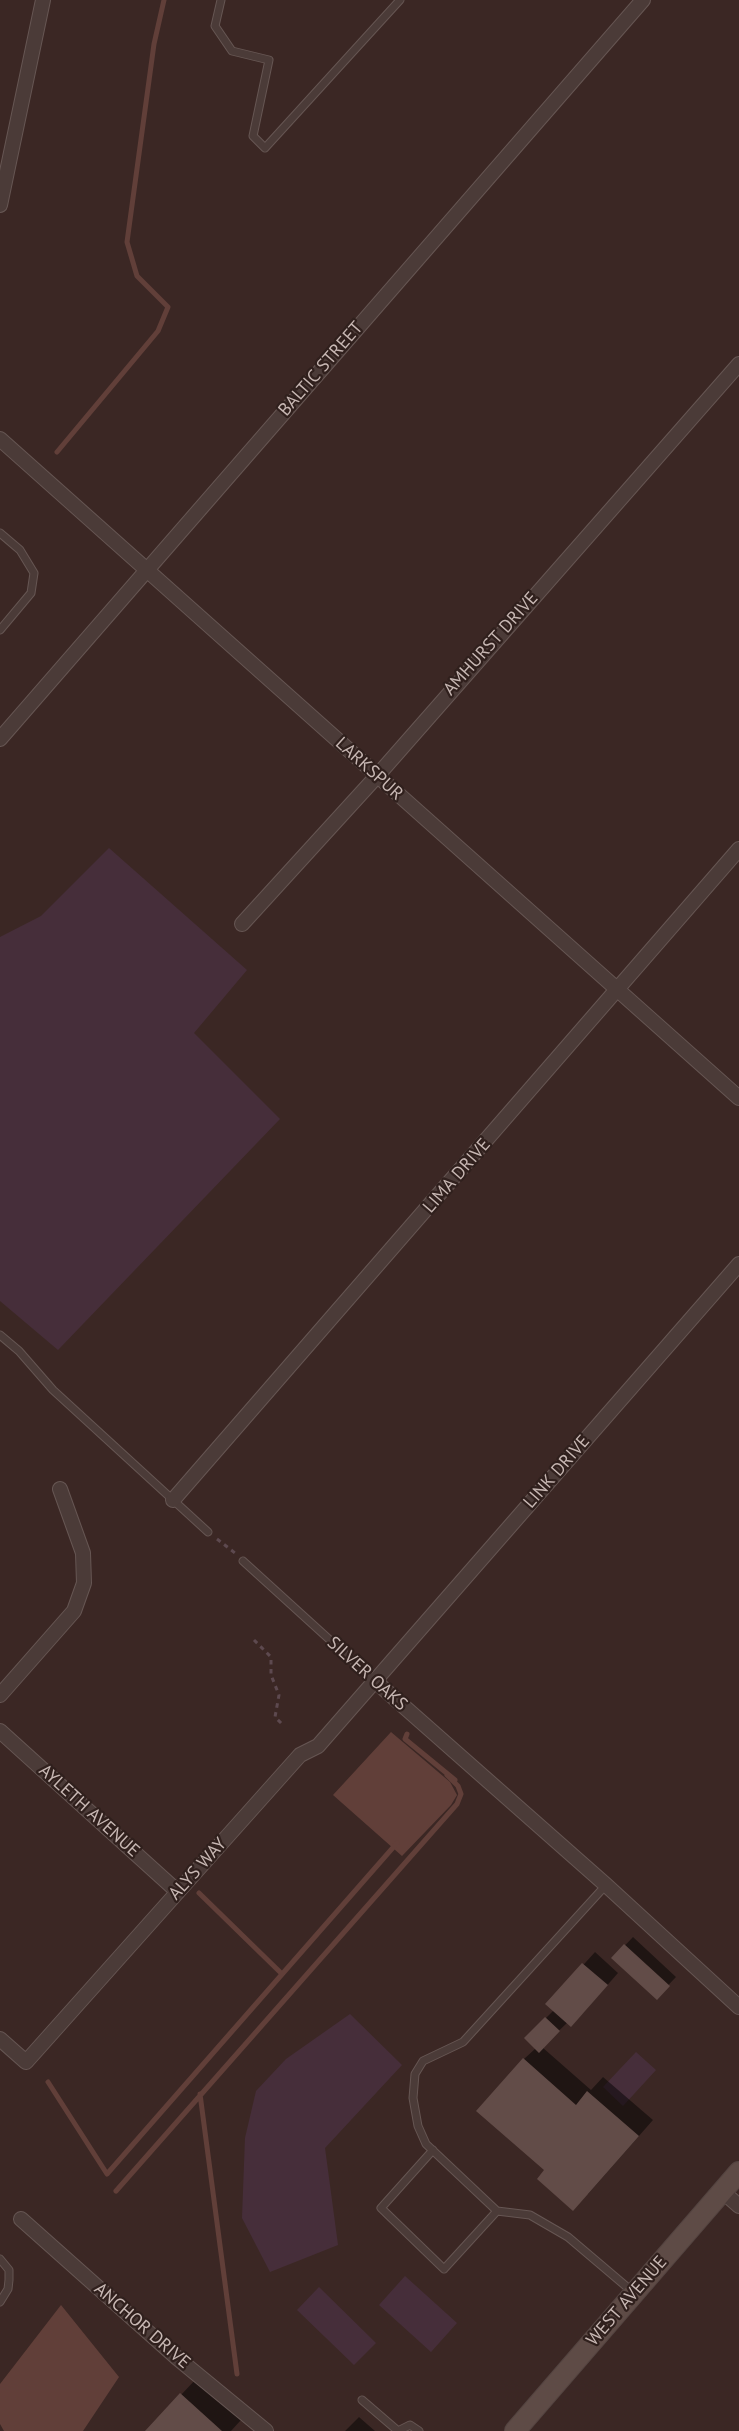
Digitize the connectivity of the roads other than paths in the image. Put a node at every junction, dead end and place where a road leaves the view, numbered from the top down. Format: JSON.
{"nodes":[{"id":1,"x":43,"y":0,"type":"edge"},
{"id":2,"x":220,"y":0,"type":"edge"},
{"id":3,"x":400,"y":0,"type":"edge"},
{"id":4,"x":643,"y":0,"type":"edge"},
{"id":5,"x":0,"y":205,"type":"edge"},
{"id":6,"x":739,"y":364,"type":"edge"},
{"id":7,"x":0,"y":439,"type":"edge"},
{"id":8,"x":0,"y":533,"type":"edge"},
{"id":9,"x":147,"y":569,"type":"junction"},
{"id":10,"x":0,"y":630,"type":"edge"},
{"id":11,"x":0,"y":740,"type":"edge"},
{"id":12,"x":377,"y":776,"type":"junction"},
{"id":13,"x":739,"y":849,"type":"edge"},
{"id":14,"x":242,"y":924,"type":"dead end"},
{"id":15,"x":617,"y":988,"type":"junction"},
{"id":16,"x":739,"y":1098,"type":"edge"},
{"id":17,"x":739,"y":1264,"type":"edge"},
{"id":18,"x":0,"y":1335,"type":"edge"},
{"id":19,"x":60,"y":1489,"type":"dead end"},
{"id":20,"x":173,"y":1500,"type":"junction"},
{"id":21,"x":208,"y":1532,"type":"road end"},
{"id":22,"x":243,"y":1561,"type":"road end"},
{"id":23,"x":375,"y":1681,"type":"junction"},
{"id":24,"x":0,"y":1695,"type":"edge"},
{"id":25,"x":0,"y":1731,"type":"edge"},
{"id":26,"x":606,"y":1885,"type":"junction"},
{"id":27,"x":178,"y":1892,"type":"junction"},
{"id":28,"x":739,"y":2007,"type":"edge"},
{"id":29,"x":0,"y":2039,"type":"edge"},
{"id":30,"x":433,"y":2150,"type":"junction"},
{"id":31,"x":739,"y":2172,"type":"edge"},
{"id":32,"x":722,"y":2191,"type":"junction"},
{"id":33,"x":739,"y":2206,"type":"edge"},
{"id":34,"x":497,"y":2211,"type":"junction"},
{"id":35,"x":21,"y":2219,"type":"dead end"},
{"id":36,"x":0,"y":2259,"type":"edge"},
{"id":37,"x":634,"y":2293,"type":"junction"},
{"id":38,"x":0,"y":2302,"type":"edge"},
{"id":39,"x":362,"y":2400,"type":"dead end"},
{"id":40,"x":266,"y":2431,"type":"edge"},
{"id":41,"x":398,"y":2431,"type":"edge"},
{"id":42,"x":419,"y":2431,"type":"edge"},
{"id":43,"x":515,"y":2431,"type":"edge"}],
"edges":[{"from":1,"to":5,"type":"street"},
{"from":2,"to":3,"type":"lane"},
{"from":4,"to":9,"type":"street","name":"BALTIC STREET"},
{"from":6,"to":12,"type":"street","name":"AMHURST DRIVE"},
{"from":7,"to":9,"type":"street","name":"LARKSPUR"},
{"from":8,"to":10,"type":"lane"},
{"from":9,"to":11,"type":"street","name":"BALTIC STREET"},
{"from":9,"to":12,"type":"street","name":"LARKSPUR"},
{"from":12,"to":14,"type":"street","name":"AMHURST DRIVE"},
{"from":12,"to":15,"type":"street","name":"LARKSPUR"},
{"from":13,"to":15,"type":"street","name":"LIMA DRIVE"},
{"from":15,"to":16,"type":"street","name":"LARKSPUR"},
{"from":15,"to":20,"type":"street","name":"LIMA DRIVE"},
{"from":17,"to":23,"type":"street","name":"LINK DRIVE"},
{"from":18,"to":20,"type":"lane"},
{"from":19,"to":24,"type":"street"},
{"from":20,"to":21,"type":"lane"},
{"from":22,"to":23,"type":"lane","name":"SILVER OAKS"},
{"from":23,"to":26,"type":"street","name":"SILVER OAKS"},
{"from":23,"to":27,"type":"street","name":"ALYS WAY"},
{"from":25,"to":27,"type":"street","name":"AYLETH AVENUE"},
{"from":26,"to":28,"type":"street","name":"SILVER OAKS"},
{"from":26,"to":30,"type":"lane"},
{"from":27,"to":29,"type":"street","name":"ALYS WAY"},
{"from":30,"to":34,"type":"lane"},
{"from":30,"to":34,"type":"lane"},
{"from":31,"to":32,"type":"main road","name":"WEST AVENUE"},
{"from":32,"to":33,"type":"street"},
{"from":32,"to":37,"type":"main road","name":"WEST AVENUE"},
{"from":34,"to":37,"type":"lane"},
{"from":35,"to":40,"type":"street","name":"ANCHOR DRIVE"},
{"from":36,"to":38,"type":"lane"},
{"from":37,"to":43,"type":"main road","name":"WEST AVENUE"},
{"from":39,"to":41,"type":"lane"},
{"from":41,"to":42,"type":"lane"}]}
